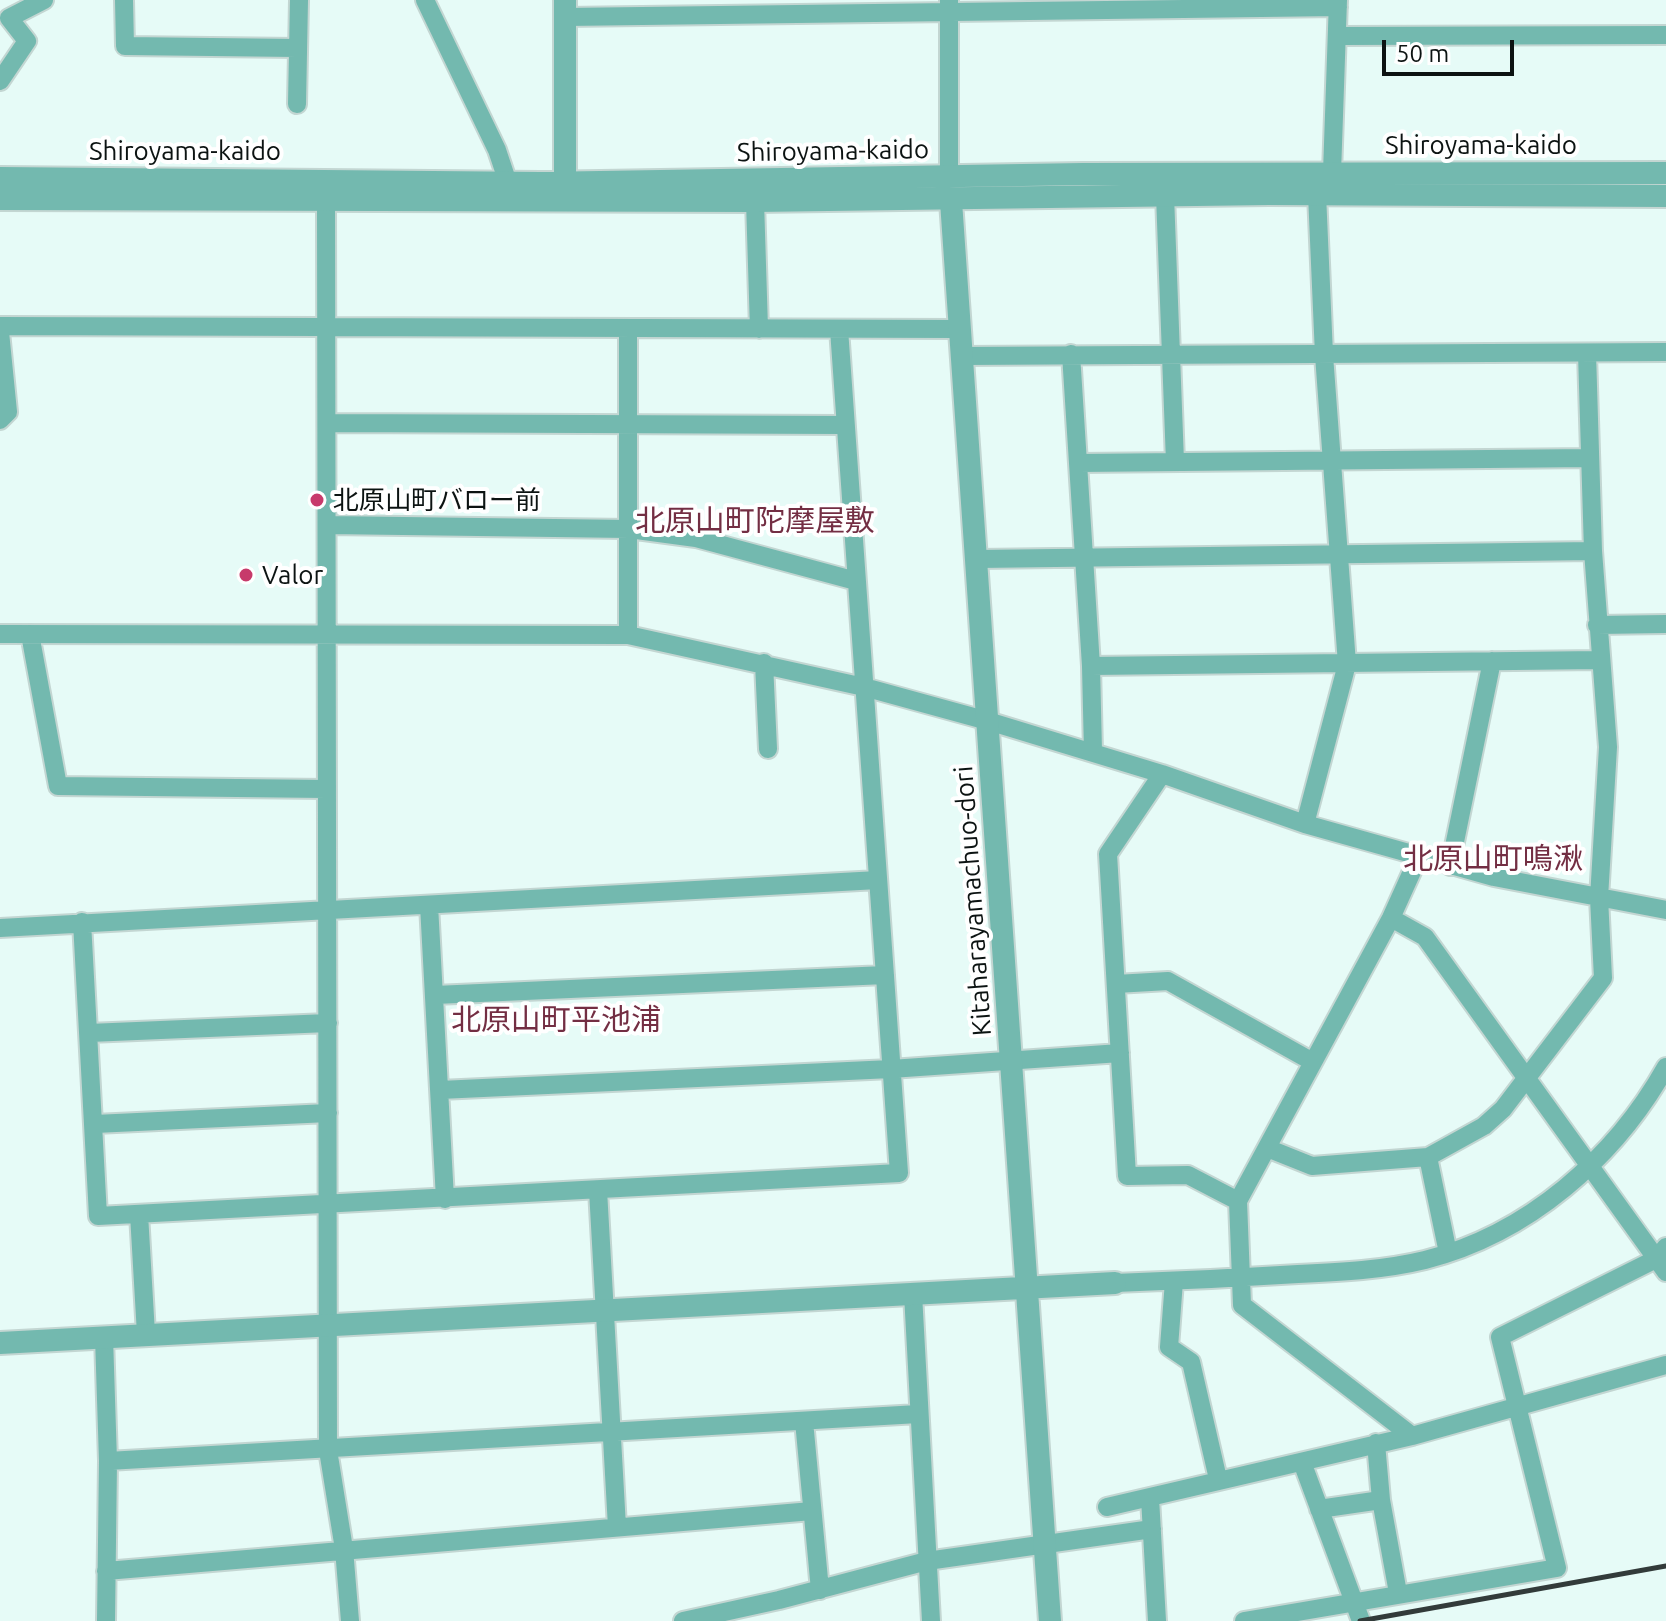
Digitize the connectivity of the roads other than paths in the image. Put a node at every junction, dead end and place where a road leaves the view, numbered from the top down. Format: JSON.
{"nodes":[{"id":1,"x":44,"y":0,"type":"edge"},
{"id":2,"x":124,"y":0,"type":"edge"},
{"id":3,"x":299,"y":0,"type":"edge"},
{"id":4,"x":425,"y":0,"type":"edge"},
{"id":5,"x":1338,"y":3,"type":"edge"},
{"id":6,"x":949,"y":6,"type":"edge"},
{"id":7,"x":565,"y":8,"type":"edge"},
{"id":8,"x":5,"y":16,"type":"edge"},
{"id":9,"x":1666,"y":35,"type":"edge"},
{"id":10,"x":1338,"y":36,"type":"junction"},
{"id":11,"x":297,"y":48,"type":"junction"},
{"id":12,"x":0,"y":81,"type":"edge"},
{"id":13,"x":297,"y":104,"type":"dead end"},
{"id":14,"x":1332,"y":173,"type":"junction"},
{"id":15,"x":1666,"y":173,"type":"edge"},
{"id":16,"x":0,"y":178,"type":"edge"},
{"id":17,"x":565,"y":182,"type":"junction"},
{"id":18,"x":508,"y":183,"type":"junction"},
{"id":19,"x":950,"y":189,"type":"junction"},
{"id":20,"x":1317,"y":194,"type":"junction"},
{"id":21,"x":1165,"y":195,"type":"junction"},
{"id":22,"x":1666,"y":196,"type":"edge"},
{"id":23,"x":0,"y":199,"type":"edge"},
{"id":24,"x":326,"y":201,"type":"junction"},
{"id":25,"x":755,"y":201,"type":"junction"},
{"id":26,"x":0,"y":329,"type":"edge"},
{"id":27,"x":328,"y":329,"type":"junction"},
{"id":28,"x":628,"y":329,"type":"junction"},
{"id":29,"x":759,"y":329,"type":"junction"},
{"id":30,"x":839,"y":329,"type":"junction"},
{"id":31,"x":958,"y":329,"type":"junction"},
{"id":32,"x":1173,"y":352,"type":"junction"},
{"id":33,"x":1666,"y":352,"type":"edge"},
{"id":34,"x":1587,"y":353,"type":"junction"},
{"id":35,"x":1071,"y":354,"type":"junction"},
{"id":36,"x":1324,"y":355,"type":"junction"},
{"id":37,"x":961,"y":356,"type":"junction"},
{"id":38,"x":0,"y":420,"type":"edge"},
{"id":39,"x":327,"y":423,"type":"junction"},
{"id":40,"x":627,"y":424,"type":"junction"},
{"id":41,"x":844,"y":425,"type":"junction"},
{"id":42,"x":1590,"y":458,"type":"junction"},
{"id":43,"x":1332,"y":460,"type":"junction"},
{"id":44,"x":1175,"y":462,"type":"junction"},
{"id":45,"x":1079,"y":463,"type":"junction"},
{"id":46,"x":328,"y":525,"type":"junction"},
{"id":47,"x":629,"y":529,"type":"junction"},
{"id":48,"x":1593,"y":551,"type":"junction"},
{"id":49,"x":1341,"y":554,"type":"junction"},
{"id":50,"x":1084,"y":557,"type":"junction"},
{"id":51,"x":978,"y":559,"type":"junction"},
{"id":52,"x":856,"y":581,"type":"junction"},
{"id":53,"x":1666,"y":624,"type":"edge"},
{"id":54,"x":1597,"y":625,"type":"junction"},
{"id":55,"x":0,"y":634,"type":"edge"},
{"id":56,"x":30,"y":634,"type":"junction"},
{"id":57,"x":327,"y":635,"type":"junction"},
{"id":58,"x":628,"y":635,"type":"junction"},
{"id":59,"x":1599,"y":660,"type":"junction"},
{"id":60,"x":1492,"y":661,"type":"junction"},
{"id":61,"x":764,"y":663,"type":"junction"},
{"id":62,"x":1347,"y":664,"type":"junction"},
{"id":63,"x":1091,"y":666,"type":"junction"},
{"id":64,"x":864,"y":687,"type":"junction"},
{"id":65,"x":988,"y":721,"type":"junction"},
{"id":66,"x":768,"y":749,"type":"dead end"},
{"id":67,"x":1093,"y":752,"type":"junction"},
{"id":68,"x":1162,"y":774,"type":"junction"},
{"id":69,"x":326,"y":789,"type":"junction"},
{"id":70,"x":1305,"y":824,"type":"junction"},
{"id":71,"x":1419,"y":856,"type":"junction"},
{"id":72,"x":1450,"y":866,"type":"junction"},
{"id":73,"x":878,"y":880,"type":"junction"},
{"id":74,"x":1599,"y":898,"type":"junction"},
{"id":75,"x":429,"y":905,"type":"junction"},
{"id":76,"x":327,"y":910,"type":"junction"},
{"id":77,"x":1666,"y":910,"type":"edge"},
{"id":78,"x":1391,"y":918,"type":"junction"},
{"id":79,"x":82,"y":922,"type":"junction"},
{"id":80,"x":0,"y":928,"type":"edge"},
{"id":81,"x":885,"y":975,"type":"junction"},
{"id":82,"x":1116,"y":984,"type":"junction"},
{"id":83,"x":435,"y":995,"type":"junction"},
{"id":84,"x":328,"y":1023,"type":"junction"},
{"id":85,"x":89,"y":1033,"type":"junction"},
{"id":86,"x":1120,"y":1053,"type":"junction"},
{"id":87,"x":1012,"y":1061,"type":"junction"},
{"id":88,"x":1313,"y":1062,"type":"junction"},
{"id":89,"x":1666,"y":1067,"type":"edge"},
{"id":90,"x":891,"y":1069,"type":"junction"},
{"id":91,"x":1526,"y":1076,"type":"junction"},
{"id":92,"x":440,"y":1090,"type":"junction"},
{"id":93,"x":328,"y":1113,"type":"junction"},
{"id":94,"x":95,"y":1124,"type":"junction"},
{"id":95,"x":1267,"y":1148,"type":"junction"},
{"id":96,"x":1428,"y":1157,"type":"junction"},
{"id":97,"x":1590,"y":1165,"type":"junction"},
{"id":98,"x":598,"y":1190,"type":"junction"},
{"id":99,"x":445,"y":1199,"type":"junction"},
{"id":100,"x":1238,"y":1201,"type":"junction"},
{"id":101,"x":328,"y":1203,"type":"junction"},
{"id":102,"x":139,"y":1214,"type":"junction"},
{"id":103,"x":1448,"y":1253,"type":"junction"},
{"id":104,"x":1663,"y":1259,"type":"edge"},
{"id":105,"x":1240,"y":1278,"type":"junction"},
{"id":106,"x":1174,"y":1281,"type":"junction"},
{"id":107,"x":1115,"y":1283,"type":"joint"},
{"id":108,"x":1028,"y":1287,"type":"junction"},
{"id":109,"x":913,"y":1294,"type":"junction"},
{"id":110,"x":604,"y":1309,"type":"junction"},
{"id":111,"x":328,"y":1323,"type":"junction"},
{"id":112,"x":146,"y":1334,"type":"junction"},
{"id":113,"x":104,"y":1337,"type":"junction"},
{"id":114,"x":0,"y":1343,"type":"edge"},
{"id":115,"x":1666,"y":1365,"type":"edge"},
{"id":116,"x":1517,"y":1407,"type":"junction"},
{"id":117,"x":918,"y":1414,"type":"junction"},
{"id":118,"x":804,"y":1421,"type":"junction"},
{"id":119,"x":611,"y":1432,"type":"junction"},
{"id":120,"x":1412,"y":1436,"type":"junction"},
{"id":121,"x":1376,"y":1443,"type":"junction"},
{"id":122,"x":328,"y":1450,"type":"junction"},
{"id":123,"x":108,"y":1461,"type":"junction"},
{"id":124,"x":1302,"y":1462,"type":"junction"},
{"id":125,"x":1218,"y":1479,"type":"junction"},
{"id":126,"x":1150,"y":1498,"type":"junction"},
{"id":127,"x":1381,"y":1500,"type":"junction"},
{"id":128,"x":1107,"y":1507,"type":"dead end"},
{"id":129,"x":1319,"y":1509,"type":"junction"},
{"id":130,"x":812,"y":1511,"type":"junction"},
{"id":131,"x":617,"y":1527,"type":"junction"},
{"id":132,"x":1152,"y":1529,"type":"junction"},
{"id":133,"x":1044,"y":1546,"type":"junction"},
{"id":134,"x":344,"y":1549,"type":"junction"},
{"id":135,"x":927,"y":1561,"type":"junction"},
{"id":136,"x":106,"y":1571,"type":"junction"},
{"id":137,"x":820,"y":1590,"type":"junction"},
{"id":138,"x":1398,"y":1593,"type":"junction"},
{"id":139,"x":1355,"y":1601,"type":"junction"},
{"id":140,"x":690,"y":1620,"type":"edge"},
{"id":141,"x":106,"y":1621,"type":"edge"},
{"id":142,"x":350,"y":1621,"type":"edge"},
{"id":143,"x":931,"y":1621,"type":"edge"},
{"id":144,"x":1050,"y":1621,"type":"edge"},
{"id":145,"x":1157,"y":1621,"type":"edge"},
{"id":146,"x":1244,"y":1621,"type":"edge"},
{"id":147,"x":1361,"y":1621,"type":"edge"}],
"edges":[{"from":1,"to":8,"type":"street"},
{"from":2,"to":11,"type":"street"},
{"from":3,"to":11,"type":"street"},
{"from":4,"to":18,"type":"street"},
{"from":5,"to":6,"type":"street"},
{"from":5,"to":10,"type":"street"},
{"from":6,"to":7,"type":"street"},
{"from":6,"to":19,"type":"street"},
{"from":7,"to":17,"type":"street"},
{"from":8,"to":12,"type":"street"},
{"from":9,"to":10,"type":"street"},
{"from":10,"to":14,"type":"street"},
{"from":11,"to":13,"type":"street"},
{"from":14,"to":15,"type":"street","name":"Shiroyama-kaido"},
{"from":14,"to":19,"type":"street","name":"Shiroyama-kaido"},
{"from":16,"to":18,"type":"street","name":"Shiroyama-kaido"},
{"from":17,"to":18,"type":"street","name":"Shiroyama-kaido"},
{"from":17,"to":19,"type":"street","name":"Shiroyama-kaido"},
{"from":19,"to":21,"type":"street","name":"Shiroyama-kaido"},
{"from":19,"to":25,"type":"street","name":"Shiroyama-kaido"},
{"from":19,"to":31,"type":"street","name":"Kitaharayamachuo-dori"},
{"from":20,"to":21,"type":"street","name":"Shiroyama-kaido"},
{"from":20,"to":22,"type":"street","name":"Shiroyama-kaido"},
{"from":20,"to":36,"type":"street"},
{"from":21,"to":32,"type":"street"},
{"from":23,"to":24,"type":"street","name":"Shiroyama-kaido"},
{"from":24,"to":25,"type":"street","name":"Shiroyama-kaido"},
{"from":24,"to":27,"type":"street"},
{"from":25,"to":29,"type":"street"},
{"from":26,"to":27,"type":"street"},
{"from":26,"to":38,"type":"street"},
{"from":27,"to":28,"type":"street"},
{"from":27,"to":39,"type":"street"},
{"from":28,"to":29,"type":"street"},
{"from":28,"to":40,"type":"street"},
{"from":29,"to":30,"type":"street"},
{"from":30,"to":31,"type":"street"},
{"from":30,"to":41,"type":"street"},
{"from":31,"to":37,"type":"street","name":"Kitaharayamachuo-dori"},
{"from":32,"to":35,"type":"street"},
{"from":32,"to":36,"type":"street"},
{"from":32,"to":44,"type":"street"},
{"from":33,"to":34,"type":"street"},
{"from":34,"to":36,"type":"street"},
{"from":34,"to":42,"type":"street"},
{"from":35,"to":37,"type":"street"},
{"from":35,"to":45,"type":"street"},
{"from":36,"to":43,"type":"street"},
{"from":37,"to":51,"type":"street","name":"Kitaharayamachuo-dori"},
{"from":39,"to":40,"type":"street"},
{"from":39,"to":46,"type":"street"},
{"from":40,"to":41,"type":"street"},
{"from":40,"to":47,"type":"street"},
{"from":41,"to":52,"type":"street"},
{"from":42,"to":43,"type":"street"},
{"from":42,"to":48,"type":"street"},
{"from":43,"to":44,"type":"street"},
{"from":43,"to":49,"type":"street"},
{"from":44,"to":45,"type":"street"},
{"from":45,"to":50,"type":"street"},
{"from":46,"to":47,"type":"street"},
{"from":46,"to":57,"type":"street"},
{"from":47,"to":52,"type":"street"},
{"from":47,"to":58,"type":"street"},
{"from":48,"to":49,"type":"street"},
{"from":48,"to":54,"type":"street"},
{"from":49,"to":50,"type":"street"},
{"from":49,"to":62,"type":"street"},
{"from":50,"to":51,"type":"street"},
{"from":50,"to":63,"type":"street"},
{"from":51,"to":65,"type":"street","name":"Kitaharayamachuo-dori"},
{"from":52,"to":64,"type":"street"},
{"from":53,"to":54,"type":"street"},
{"from":54,"to":59,"type":"street"},
{"from":55,"to":56,"type":"street"},
{"from":56,"to":57,"type":"street"},
{"from":56,"to":69,"type":"street"},
{"from":57,"to":58,"type":"street"},
{"from":57,"to":69,"type":"street"},
{"from":58,"to":61,"type":"street"},
{"from":59,"to":60,"type":"street"},
{"from":59,"to":74,"type":"street"},
{"from":60,"to":62,"type":"street"},
{"from":60,"to":72,"type":"street"},
{"from":61,"to":64,"type":"street"},
{"from":61,"to":66,"type":"street"},
{"from":62,"to":63,"type":"street"},
{"from":62,"to":70,"type":"street"},
{"from":63,"to":67,"type":"street"},
{"from":64,"to":65,"type":"street"},
{"from":64,"to":73,"type":"street"},
{"from":65,"to":67,"type":"street"},
{"from":65,"to":87,"type":"street","name":"Kitaharayamachuo-dori"},
{"from":67,"to":68,"type":"street"},
{"from":68,"to":70,"type":"street"},
{"from":68,"to":82,"type":"street"},
{"from":69,"to":76,"type":"street"},
{"from":70,"to":71,"type":"street"},
{"from":71,"to":72,"type":"street"},
{"from":71,"to":78,"type":"street"},
{"from":72,"to":74,"type":"street"},
{"from":73,"to":75,"type":"street"},
{"from":73,"to":81,"type":"street"},
{"from":74,"to":77,"type":"street"},
{"from":74,"to":91,"type":"street"},
{"from":75,"to":76,"type":"street"},
{"from":75,"to":83,"type":"street"},
{"from":76,"to":79,"type":"street"},
{"from":76,"to":84,"type":"street"},
{"from":78,"to":88,"type":"street"},
{"from":78,"to":91,"type":"street"},
{"from":79,"to":80,"type":"street"},
{"from":79,"to":85,"type":"street"},
{"from":81,"to":83,"type":"street"},
{"from":81,"to":90,"type":"street"},
{"from":82,"to":86,"type":"street"},
{"from":82,"to":88,"type":"street"},
{"from":83,"to":92,"type":"street"},
{"from":84,"to":85,"type":"street"},
{"from":84,"to":93,"type":"street"},
{"from":85,"to":94,"type":"street"},
{"from":86,"to":87,"type":"street"},
{"from":86,"to":100,"type":"street"},
{"from":87,"to":90,"type":"street"},
{"from":87,"to":108,"type":"street","name":"Kitaharayamachuo-dori"},
{"from":88,"to":95,"type":"street"},
{"from":89,"to":97,"type":"street"},
{"from":90,"to":92,"type":"street"},
{"from":90,"to":98,"type":"street"},
{"from":91,"to":96,"type":"street"},
{"from":91,"to":97,"type":"street"},
{"from":92,"to":99,"type":"street"},
{"from":93,"to":94,"type":"street"},
{"from":93,"to":101,"type":"street"},
{"from":94,"to":102,"type":"street"},
{"from":95,"to":96,"type":"street"},
{"from":95,"to":100,"type":"street"},
{"from":96,"to":103,"type":"street"},
{"from":97,"to":103,"type":"street"},
{"from":97,"to":104,"type":"street"},
{"from":98,"to":99,"type":"street"},
{"from":98,"to":110,"type":"street"},
{"from":99,"to":101,"type":"street"},
{"from":100,"to":105,"type":"street"},
{"from":101,"to":102,"type":"street"},
{"from":101,"to":111,"type":"street"},
{"from":102,"to":112,"type":"street"},
{"from":103,"to":105,"type":"street"},
{"from":104,"to":116,"type":"street"},
{"from":105,"to":106,"type":"street"},
{"from":105,"to":120,"type":"street"},
{"from":106,"to":107,"type":"street"},
{"from":106,"to":125,"type":"street"},
{"from":107,"to":108,"type":"street"},
{"from":108,"to":109,"type":"street"},
{"from":108,"to":133,"type":"street","name":"Kitaharayamachuo-dori"},
{"from":109,"to":110,"type":"street"},
{"from":109,"to":117,"type":"street"},
{"from":110,"to":111,"type":"street"},
{"from":110,"to":119,"type":"street"},
{"from":111,"to":112,"type":"street"},
{"from":111,"to":122,"type":"street"},
{"from":112,"to":113,"type":"street"},
{"from":113,"to":114,"type":"street"},
{"from":113,"to":123,"type":"street"},
{"from":115,"to":116,"type":"street"},
{"from":116,"to":120,"type":"street"},
{"from":116,"to":138,"type":"street"},
{"from":117,"to":118,"type":"street"},
{"from":117,"to":135,"type":"street"},
{"from":118,"to":119,"type":"street"},
{"from":118,"to":130,"type":"street"},
{"from":119,"to":122,"type":"street"},
{"from":119,"to":131,"type":"street"},
{"from":120,"to":121,"type":"street"},
{"from":121,"to":124,"type":"street"},
{"from":121,"to":127,"type":"street"},
{"from":122,"to":123,"type":"street"},
{"from":122,"to":134,"type":"street"},
{"from":123,"to":136,"type":"street"},
{"from":124,"to":125,"type":"street"},
{"from":124,"to":129,"type":"street"},
{"from":125,"to":126,"type":"street"},
{"from":126,"to":128,"type":"street"},
{"from":126,"to":132,"type":"street"},
{"from":127,"to":129,"type":"street"},
{"from":127,"to":138,"type":"street"},
{"from":129,"to":139,"type":"street"},
{"from":130,"to":131,"type":"street"},
{"from":130,"to":137,"type":"street"},
{"from":131,"to":134,"type":"street"},
{"from":132,"to":133,"type":"street"},
{"from":132,"to":145,"type":"street"},
{"from":133,"to":135,"type":"street"},
{"from":133,"to":144,"type":"street","name":"Kitaharayamachuo-dori"},
{"from":134,"to":136,"type":"street"},
{"from":134,"to":142,"type":"street"},
{"from":135,"to":137,"type":"street"},
{"from":135,"to":143,"type":"street"},
{"from":136,"to":141,"type":"street"},
{"from":137,"to":140,"type":"street"},
{"from":138,"to":139,"type":"street"},
{"from":139,"to":146,"type":"street"},
{"from":139,"to":147,"type":"street"}]}
